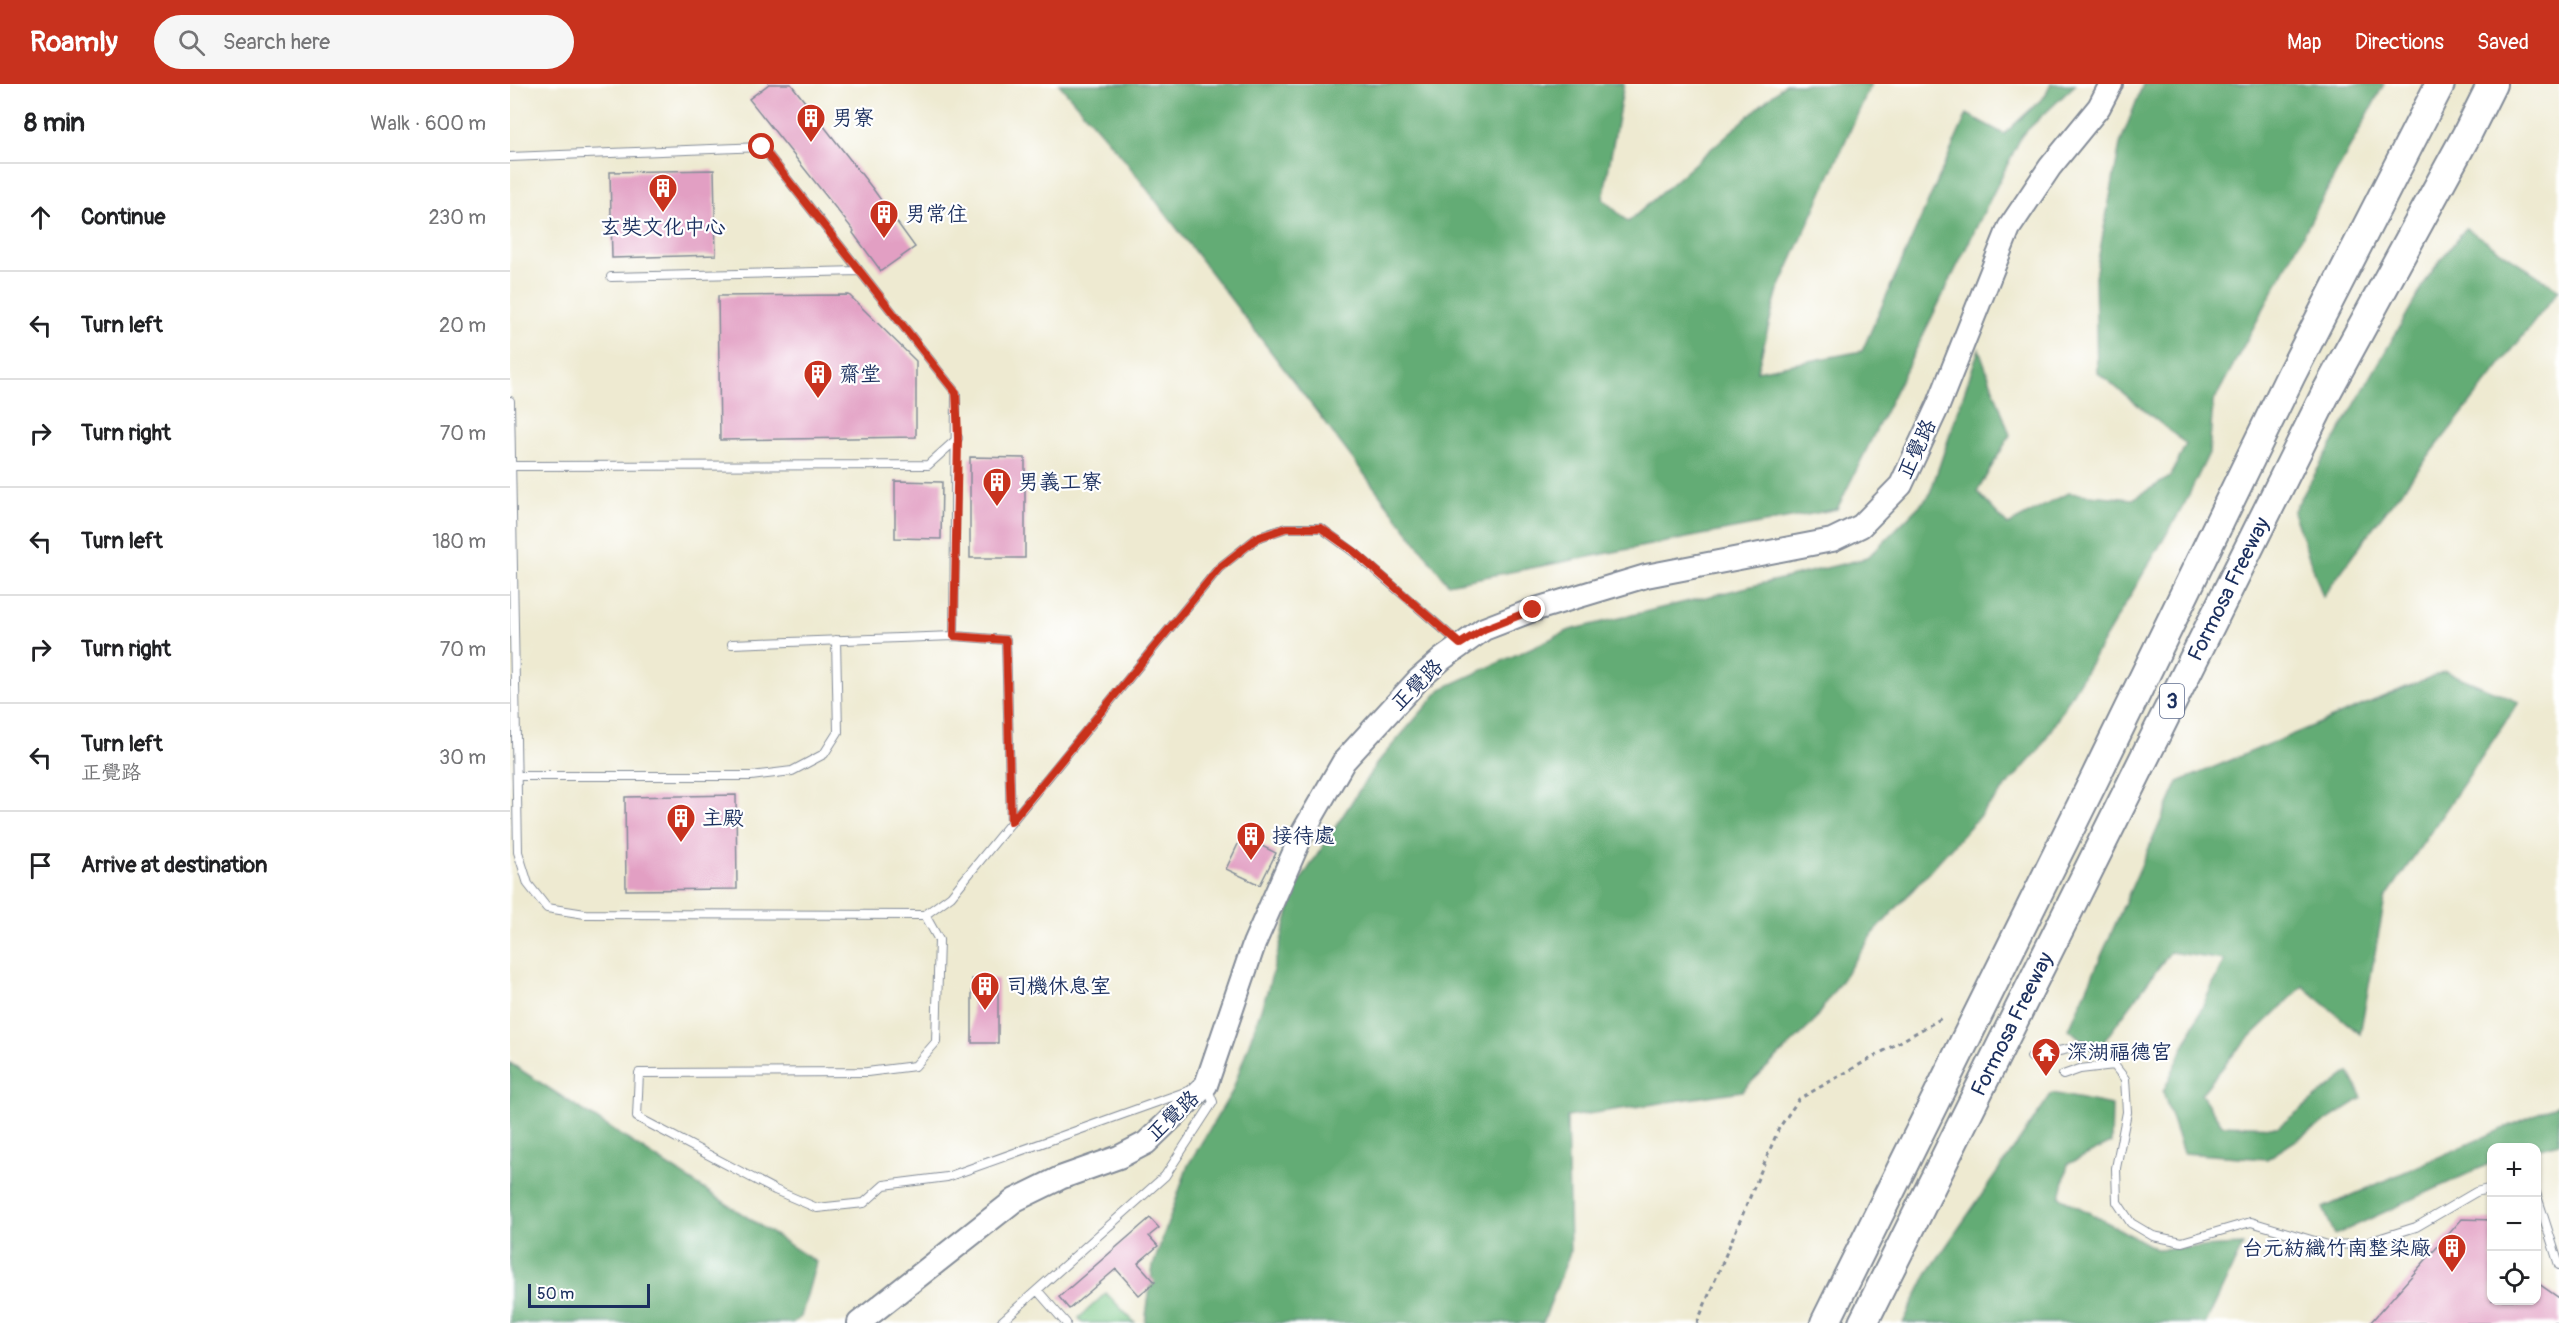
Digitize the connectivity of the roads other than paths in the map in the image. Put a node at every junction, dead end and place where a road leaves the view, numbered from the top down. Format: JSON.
{"nodes":[{"id":1,"x":2111,"y":84,"type":"edge"},
{"id":2,"x":2440,"y":84,"type":"edge"},
{"id":3,"x":2492,"y":84,"type":"edge"},
{"id":4,"x":2514,"y":84,"type":"edge"},
{"id":5,"x":2466,"y":136,"type":"junction"},
{"id":6,"x":510,"y":158,"type":"edge"},
{"id":7,"x":860,"y":271,"type":"junction"},
{"id":8,"x":611,"y":277,"type":"dead end"},
{"id":9,"x":510,"y":401,"type":"edge"},
{"id":10,"x":958,"y":438,"type":"junction"},
{"id":11,"x":511,"y":466,"type":"edge"},
{"id":12,"x":954,"y":636,"type":"junction"},
{"id":13,"x":836,"y":640,"type":"junction"},
{"id":14,"x":732,"y":644,"type":"dead end"},
{"id":15,"x":1460,"y":644,"type":"junction"},
{"id":16,"x":517,"y":776,"type":"junction"},
{"id":17,"x":1011,"y":822,"type":"junction"},
{"id":18,"x":925,"y":915,"type":"junction"},
{"id":19,"x":2031,"y":1057,"type":"dead end"},
{"id":20,"x":2114,"y":1065,"type":"junction"},
{"id":21,"x":2062,"y":1075,"type":"dead end"},
{"id":22,"x":1206,"y":1085,"type":"junction"},
{"id":23,"x":2487,"y":1189,"type":"edge"},
{"id":24,"x":2537,"y":1197,"type":"edge"},
{"id":25,"x":2559,"y":1265,"type":"edge"},
{"id":26,"x":1037,"y":1290,"type":"junction"},
{"id":27,"x":859,"y":1323,"type":"edge"},
{"id":28,"x":1000,"y":1323,"type":"edge"},
{"id":29,"x":1066,"y":1323,"type":"edge"},
{"id":30,"x":1825,"y":1323,"type":"edge"},
{"id":31,"x":1863,"y":1323,"type":"edge"}],
"edges":[{"from":1,"to":15,"type":"street","name":"正覺路"},
{"from":2,"to":30,"type":"highway","name":"Formosa Freeway","number":"3"},
{"from":3,"to":5,"type":"highway","name":"Formosa Freeway","number":"3"},
{"from":4,"to":5,"type":"highway"},
{"from":5,"to":31,"type":"highway","name":"Formosa Freeway","number":"3"},
{"from":6,"to":7,"type":"lane"},
{"from":7,"to":8,"type":"lane"},
{"from":7,"to":10,"type":"lane"},
{"from":9,"to":11,"type":"lane"},
{"from":10,"to":11,"type":"lane"},
{"from":10,"to":12,"type":"lane"},
{"from":11,"to":16,"type":"lane"},
{"from":12,"to":13,"type":"lane"},
{"from":12,"to":17,"type":"lane"},
{"from":13,"to":14,"type":"lane"},
{"from":13,"to":16,"type":"lane"},
{"from":15,"to":17,"type":"lane"},
{"from":15,"to":22,"type":"street","name":"正覺路"},
{"from":16,"to":18,"type":"lane"},
{"from":17,"to":18,"type":"lane"},
{"from":18,"to":22,"type":"lane"},
{"from":19,"to":20,"type":"lane"},
{"from":20,"to":21,"type":"lane"},
{"from":20,"to":23,"type":"lane"},
{"from":22,"to":26,"type":"lane"},
{"from":22,"to":27,"type":"street","name":"正覺路"},
{"from":24,"to":25,"type":"lane"},
{"from":26,"to":28,"type":"lane"},
{"from":26,"to":29,"type":"lane"}]}
